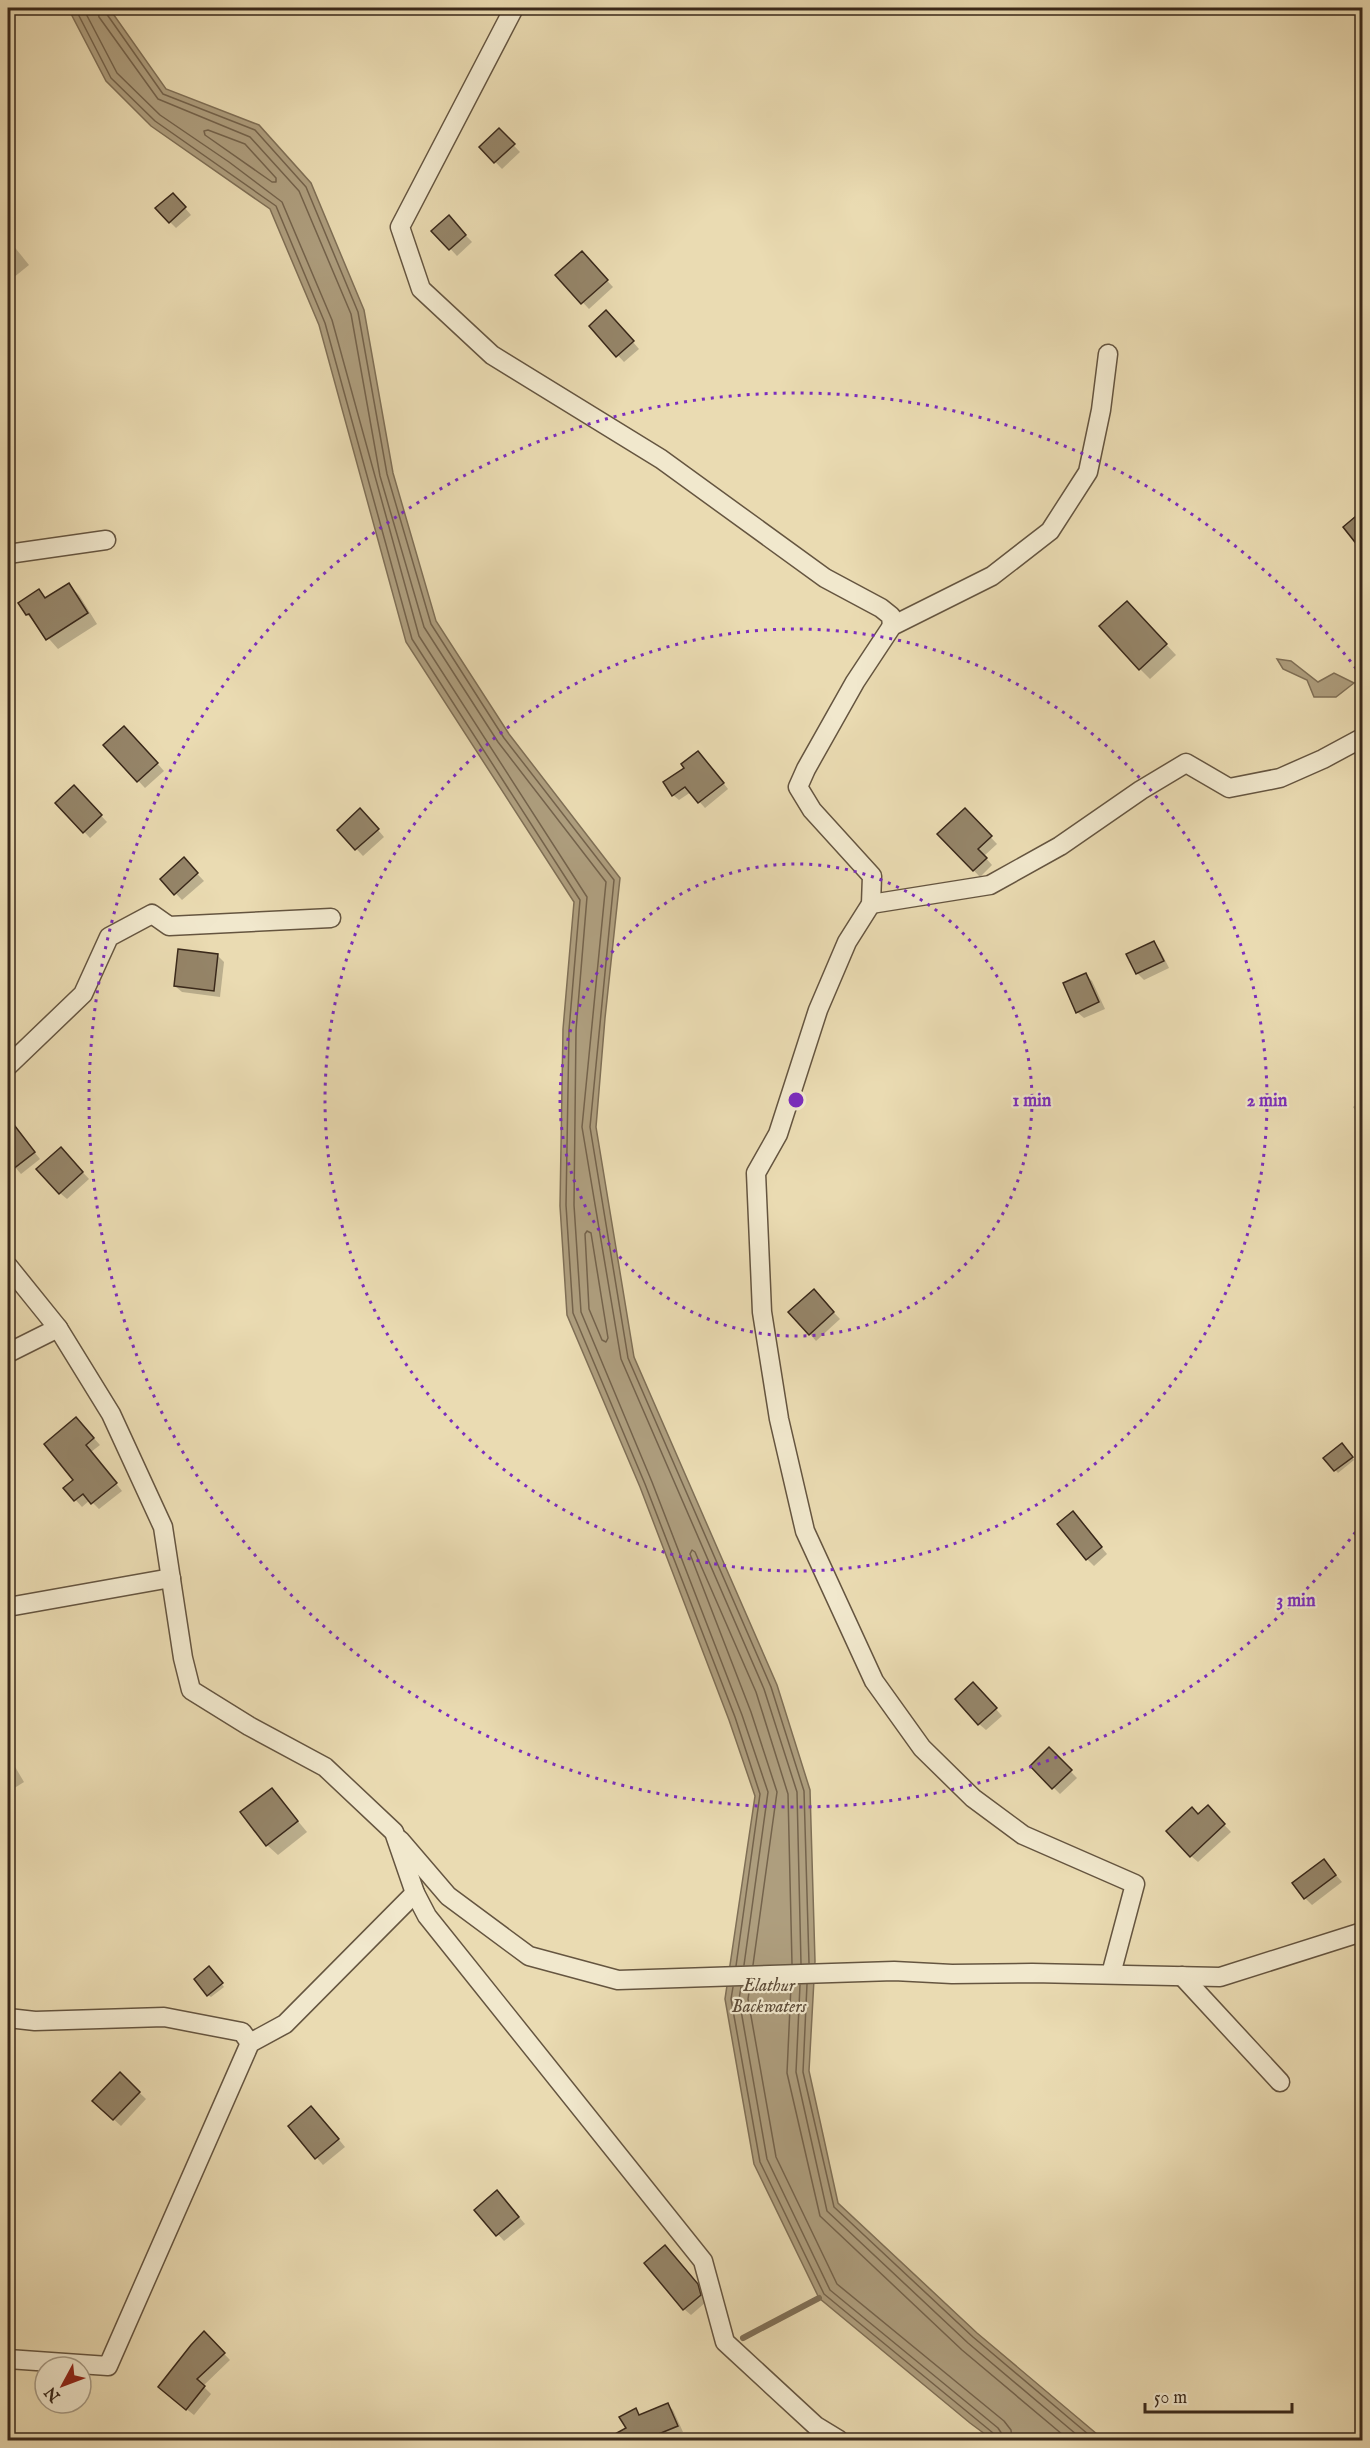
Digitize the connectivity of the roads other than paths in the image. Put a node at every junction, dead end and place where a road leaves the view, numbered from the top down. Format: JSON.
{"nodes":[{"id":1,"x":514,"y":8,"type":"edge"},
{"id":2,"x":1108,"y":354,"type":"dead end"},
{"id":3,"x":106,"y":540,"type":"dead end"},
{"id":4,"x":8,"y":555,"type":"edge"},
{"id":5,"x":892,"y":626,"type":"junction"},
{"id":6,"x":1362,"y":738,"type":"edge"},
{"id":7,"x":871,"y":904,"type":"junction"},
{"id":8,"x":331,"y":918,"type":"dead end"},
{"id":9,"x":8,"y":1066,"type":"edge"},
{"id":10,"x":8,"y":1266,"type":"edge"},
{"id":11,"x":58,"y":1328,"type":"junction"},
{"id":12,"x":8,"y":1353,"type":"edge"},
{"id":13,"x":171,"y":1578,"type":"junction"},
{"id":14,"x":8,"y":1607,"type":"edge"},
{"id":15,"x":394,"y":1832,"type":"junction"},
{"id":16,"x":415,"y":1893,"type":"junction"},
{"id":17,"x":1362,"y":1932,"type":"edge"},
{"id":18,"x":1111,"y":1974,"type":"junction"},
{"id":19,"x":1182,"y":1976,"type":"junction"},
{"id":20,"x":8,"y":2018,"type":"edge"},
{"id":21,"x":246,"y":2037,"type":"junction"},
{"id":22,"x":1280,"y":2082,"type":"dead end"},
{"id":23,"x":8,"y":2359,"type":"edge"},
{"id":24,"x":839,"y":2440,"type":"edge"}],
"edges":[{"from":1,"to":5,"type":"street"},
{"from":2,"to":5,"type":"street"},
{"from":3,"to":4,"type":"street"},
{"from":5,"to":7,"type":"street"},
{"from":6,"to":7,"type":"street"},
{"from":7,"to":18,"type":"street"},
{"from":8,"to":9,"type":"street"},
{"from":10,"to":11,"type":"street"},
{"from":11,"to":12,"type":"street"},
{"from":11,"to":13,"type":"street"},
{"from":13,"to":14,"type":"street"},
{"from":13,"to":15,"type":"street"},
{"from":15,"to":16,"type":"street"},
{"from":15,"to":18,"type":"street"},
{"from":16,"to":21,"type":"street"},
{"from":16,"to":24,"type":"street"},
{"from":17,"to":19,"type":"street"},
{"from":18,"to":19,"type":"street"},
{"from":19,"to":22,"type":"street"},
{"from":20,"to":21,"type":"street"},
{"from":21,"to":23,"type":"street"}]}
